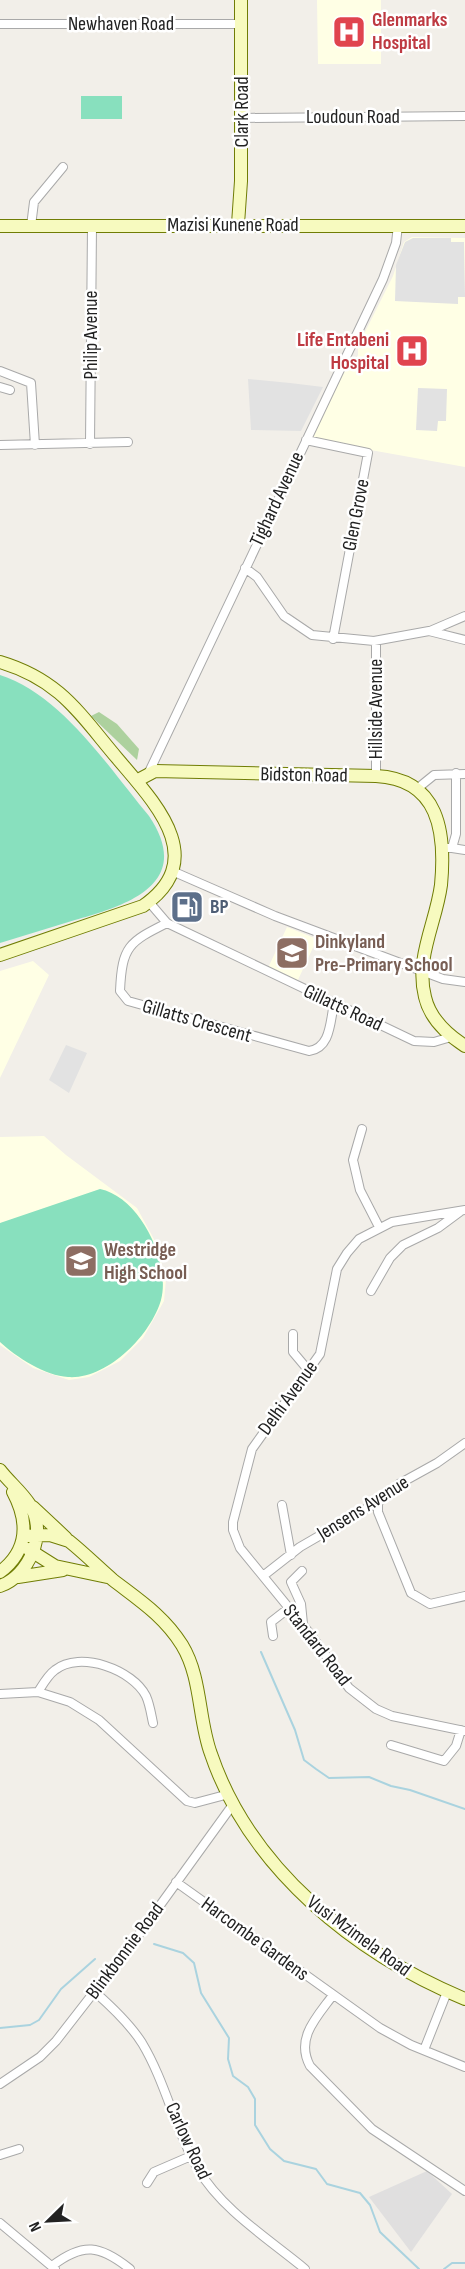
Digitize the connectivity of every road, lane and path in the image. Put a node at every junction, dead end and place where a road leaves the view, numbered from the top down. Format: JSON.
{"nodes":[{"id":1,"x":241,"y":0,"type":"edge"},
{"id":2,"x":0,"y":24,"type":"edge"},
{"id":3,"x":241,"y":24,"type":"junction"},
{"id":4,"x":465,"y":116,"type":"edge"},
{"id":5,"x":242,"y":118,"type":"junction"},
{"id":6,"x":63,"y":167,"type":"dead end"},
{"id":7,"x":237,"y":224,"type":"junction"},
{"id":8,"x":398,"y":225,"type":"junction"},
{"id":9,"x":0,"y":226,"type":"edge"},
{"id":10,"x":31,"y":226,"type":"junction"},
{"id":11,"x":92,"y":226,"type":"junction"},
{"id":12,"x":465,"y":226,"type":"edge"},
{"id":13,"x":0,"y":371,"type":"edge"},
{"id":14,"x":0,"y":387,"type":"edge"},
{"id":15,"x":10,"y":390,"type":"dead end"},
{"id":16,"x":306,"y":440,"type":"junction"},
{"id":17,"x":128,"y":442,"type":"dead end"},
{"id":18,"x":35,"y":444,"type":"junction"},
{"id":19,"x":90,"y":444,"type":"junction"},
{"id":20,"x":0,"y":445,"type":"edge"},
{"id":21,"x":245,"y":568,"type":"junction"},
{"id":22,"x":465,"y":616,"type":"edge"},
{"id":23,"x":429,"y":632,"type":"junction"},
{"id":24,"x":333,"y":639,"type":"junction"},
{"id":25,"x":465,"y":640,"type":"edge"},
{"id":26,"x":376,"y":641,"type":"junction"},
{"id":27,"x":0,"y":663,"type":"edge"},
{"id":28,"x":149,"y":772,"type":"junction"},
{"id":29,"x":461,"y":773,"type":"edge"},
{"id":30,"x":376,"y":777,"type":"junction"},
{"id":31,"x":138,"y":780,"type":"junction"},
{"id":32,"x":417,"y":788,"type":"junction"},
{"id":33,"x":447,"y":848,"type":"junction"},
{"id":34,"x":465,"y":850,"type":"edge"},
{"id":35,"x":172,"y":871,"type":"junction"},
{"id":36,"x":149,"y":902,"type":"junction"},
{"id":37,"x":167,"y":923,"type":"junction"},
{"id":38,"x":0,"y":955,"type":"edge"},
{"id":39,"x":423,"y":971,"type":"junction"},
{"id":40,"x":465,"y":982,"type":"edge"},
{"id":41,"x":334,"y":1004,"type":"junction"},
{"id":42,"x":451,"y":1037,"type":"junction"},
{"id":43,"x":465,"y":1046,"type":"edge"},
{"id":44,"x":362,"y":1129,"type":"dead end"},
{"id":45,"x":463,"y":1210,"type":"edge"},
{"id":46,"x":379,"y":1227,"type":"junction"},
{"id":47,"x":371,"y":1291,"type":"dead end"},
{"id":48,"x":293,"y":1334,"type":"dead end"},
{"id":49,"x":309,"y":1371,"type":"junction"},
{"id":50,"x":465,"y":1443,"type":"edge"},
{"id":51,"x":3,"y":1474,"type":"edge"},
{"id":52,"x":378,"y":1501,"type":"junction"},
{"id":53,"x":30,"y":1504,"type":"junction"},
{"id":54,"x":282,"y":1505,"type":"dead end"},
{"id":55,"x":233,"y":1530,"type":"joint"},
{"id":56,"x":27,"y":1539,"type":"junction"},
{"id":57,"x":69,"y":1541,"type":"junction"},
{"id":58,"x":33,"y":1553,"type":"junction"},
{"id":59,"x":291,"y":1555,"type":"junction"},
{"id":60,"x":73,"y":1569,"type":"junction"},
{"id":61,"x":302,"y":1571,"type":"dead end"},
{"id":62,"x":0,"y":1572,"type":"edge"},
{"id":63,"x":264,"y":1576,"type":"junction"},
{"id":64,"x":18,"y":1577,"type":"junction"},
{"id":65,"x":113,"y":1580,"type":"junction"},
{"id":66,"x":0,"y":1586,"type":"edge"},
{"id":67,"x":465,"y":1596,"type":"edge"},
{"id":68,"x":289,"y":1608,"type":"junction"},
{"id":69,"x":303,"y":1625,"type":"junction"},
{"id":70,"x":273,"y":1636,"type":"dead end"},
{"id":71,"x":38,"y":1692,"type":"junction"},
{"id":72,"x":0,"y":1694,"type":"edge"},
{"id":73,"x":153,"y":1724,"type":"dead end"},
{"id":74,"x":463,"y":1731,"type":"edge"},
{"id":75,"x":391,"y":1745,"type":"dead end"},
{"id":76,"x":231,"y":1798,"type":"junction"},
{"id":77,"x":176,"y":1882,"type":"junction"},
{"id":78,"x":447,"y":1992,"type":"junction"},
{"id":79,"x":96,"y":1993,"type":"junction"},
{"id":80,"x":333,"y":1995,"type":"junction"},
{"id":81,"x":465,"y":2000,"type":"edge"},
{"id":82,"x":424,"y":2050,"type":"junction"},
{"id":83,"x":465,"y":2067,"type":"edge"},
{"id":84,"x":0,"y":2084,"type":"edge"},
{"id":85,"x":19,"y":2149,"type":"dead end"},
{"id":86,"x":0,"y":2155,"type":"edge"},
{"id":87,"x":191,"y":2156,"type":"junction"},
{"id":88,"x":147,"y":2184,"type":"dead end"},
{"id":89,"x":465,"y":2191,"type":"edge"},
{"id":90,"x":0,"y":2223,"type":"edge"},
{"id":91,"x":53,"y":2267,"type":"edge"},
{"id":92,"x":130,"y":2269,"type":"edge"},
{"id":93,"x":305,"y":2269,"type":"edge"}],
"edges":[{"from":1,"to":3,"type":"main road","name":"Clark Road"},
{"from":2,"to":3,"type":"street","name":"Newhaven Road"},
{"from":3,"to":5,"type":"main road","name":"Clark Road"},
{"from":4,"to":5,"type":"street","name":"Loudoun Road"},
{"from":5,"to":7,"type":"main road","name":"Clark Road"},
{"from":6,"to":10,"type":"street"},
{"from":7,"to":8,"type":"main road","name":"Mazisi Kunene Road"},
{"from":7,"to":11,"type":"main road","name":"Mazisi Kunene Road"},
{"from":8,"to":12,"type":"main road","name":"Mazisi Kunene Road"},
{"from":8,"to":16,"type":"street","name":"Tighard Avenue"},
{"from":9,"to":10,"type":"main road","name":"Mazisi Kunene Road"},
{"from":10,"to":11,"type":"main road","name":"Mazisi Kunene Road"},
{"from":11,"to":19,"type":"street","name":"Philip Avenue"},
{"from":13,"to":18,"type":"street"},
{"from":14,"to":15,"type":"street"},
{"from":16,"to":21,"type":"street","name":"Tighard Avenue"},
{"from":16,"to":24,"type":"street","name":"Glen Grove"},
{"from":17,"to":19,"type":"street"},
{"from":18,"to":19,"type":"street"},
{"from":18,"to":20,"type":"street"},
{"from":21,"to":24,"type":"street"},
{"from":21,"to":28,"type":"street","name":"Tighard Avenue"},
{"from":22,"to":23,"type":"street"},
{"from":23,"to":25,"type":"street"},
{"from":23,"to":26,"type":"street"},
{"from":24,"to":26,"type":"street"},
{"from":26,"to":30,"type":"street","name":"Hillside Avenue"},
{"from":27,"to":31,"type":"main road"},
{"from":28,"to":30,"type":"main road","name":"Bidston Road"},
{"from":28,"to":31,"type":"main road"},
{"from":29,"to":32,"type":"street"},
{"from":29,"to":33,"type":"street"},
{"from":30,"to":32,"type":"main road","name":"Bidston Road"},
{"from":31,"to":35,"type":"main road"},
{"from":32,"to":33,"type":"main road"},
{"from":33,"to":34,"type":"street"},
{"from":33,"to":39,"type":"main road"},
{"from":35,"to":36,"type":"main road"},
{"from":35,"to":39,"type":"street"},
{"from":36,"to":37,"type":"street","name":"Gillatts Road"},
{"from":36,"to":38,"type":"main road"},
{"from":37,"to":41,"type":"street","name":"Gillatts Road"},
{"from":37,"to":41,"type":"street","name":"Gillatts Crescent"},
{"from":39,"to":40,"type":"street"},
{"from":39,"to":42,"type":"main road"},
{"from":41,"to":42,"type":"street","name":"Gillatts Road"},
{"from":42,"to":43,"type":"main road"},
{"from":44,"to":46,"type":"street"},
{"from":45,"to":46,"type":"street","name":"Delhi Avenue"},
{"from":45,"to":47,"type":"street"},
{"from":46,"to":49,"type":"street","name":"Delhi Avenue"},
{"from":48,"to":49,"type":"street"},
{"from":49,"to":55,"type":"street","name":"Delhi Avenue"},
{"from":50,"to":52,"type":"street","name":"Jensens Avenue"},
{"from":51,"to":53,"type":"main road","name":"Vusi Mzimela Road"},
{"from":51,"to":56,"type":"main road"},
{"from":52,"to":59,"type":"street","name":"Jensens Avenue"},
{"from":52,"to":67,"type":"street"},
{"from":53,"to":56,"type":"main road"},
{"from":53,"to":57,"type":"main road","name":"Vusi Mzimela Road"},
{"from":54,"to":59,"type":"street"},
{"from":55,"to":63,"type":"street","name":"Standard Road"},
{"from":56,"to":57,"type":"main road"},
{"from":56,"to":58,"type":"main road","name":"Vusi Mzimela Road"},
{"from":56,"to":62,"type":"main road"},
{"from":57,"to":65,"type":"main road","name":"Vusi Mzimela Road"},
{"from":58,"to":60,"type":"main road","name":"Vusi Mzimela Road"},
{"from":58,"to":64,"type":"main road"},
{"from":59,"to":63,"type":"street","name":"Jensens Avenue"},
{"from":60,"to":64,"type":"main road"},
{"from":60,"to":65,"type":"main road","name":"Vusi Mzimela Road"},
{"from":61,"to":69,"type":"street"},
{"from":63,"to":68,"type":"street","name":"Standard Road"},
{"from":64,"to":66,"type":"main road"},
{"from":65,"to":76,"type":"main road","name":"Vusi Mzimela Road"},
{"from":68,"to":69,"type":"street","name":"Standard Road"},
{"from":68,"to":70,"type":"street"},
{"from":69,"to":74,"type":"street","name":"Standard Road"},
{"from":71,"to":72,"type":"street"},
{"from":71,"to":73,"type":"street"},
{"from":71,"to":76,"type":"street"},
{"from":74,"to":75,"type":"street"},
{"from":76,"to":77,"type":"street","name":"Blinkbonnie Road"},
{"from":76,"to":78,"type":"main road","name":"Vusi Mzimela Road"},
{"from":77,"to":79,"type":"street","name":"Blinkbonnie Road"},
{"from":77,"to":80,"type":"street","name":"Harcombe Gardens"},
{"from":78,"to":81,"type":"main road","name":"Vusi Mzimela Road"},
{"from":78,"to":82,"type":"street"},
{"from":79,"to":84,"type":"street","name":"Blinkbonnie Road"},
{"from":79,"to":87,"type":"street","name":"Carlow Road"},
{"from":80,"to":82,"type":"street","name":"Harcombe Gardens"},
{"from":80,"to":89,"type":"street"},
{"from":82,"to":83,"type":"street","name":"Harcombe Gardens"},
{"from":85,"to":86,"type":"street"},
{"from":87,"to":88,"type":"street"},
{"from":87,"to":93,"type":"street","name":"Carlow Road"},
{"from":90,"to":91,"type":"street"},
{"from":91,"to":92,"type":"street"}]}
